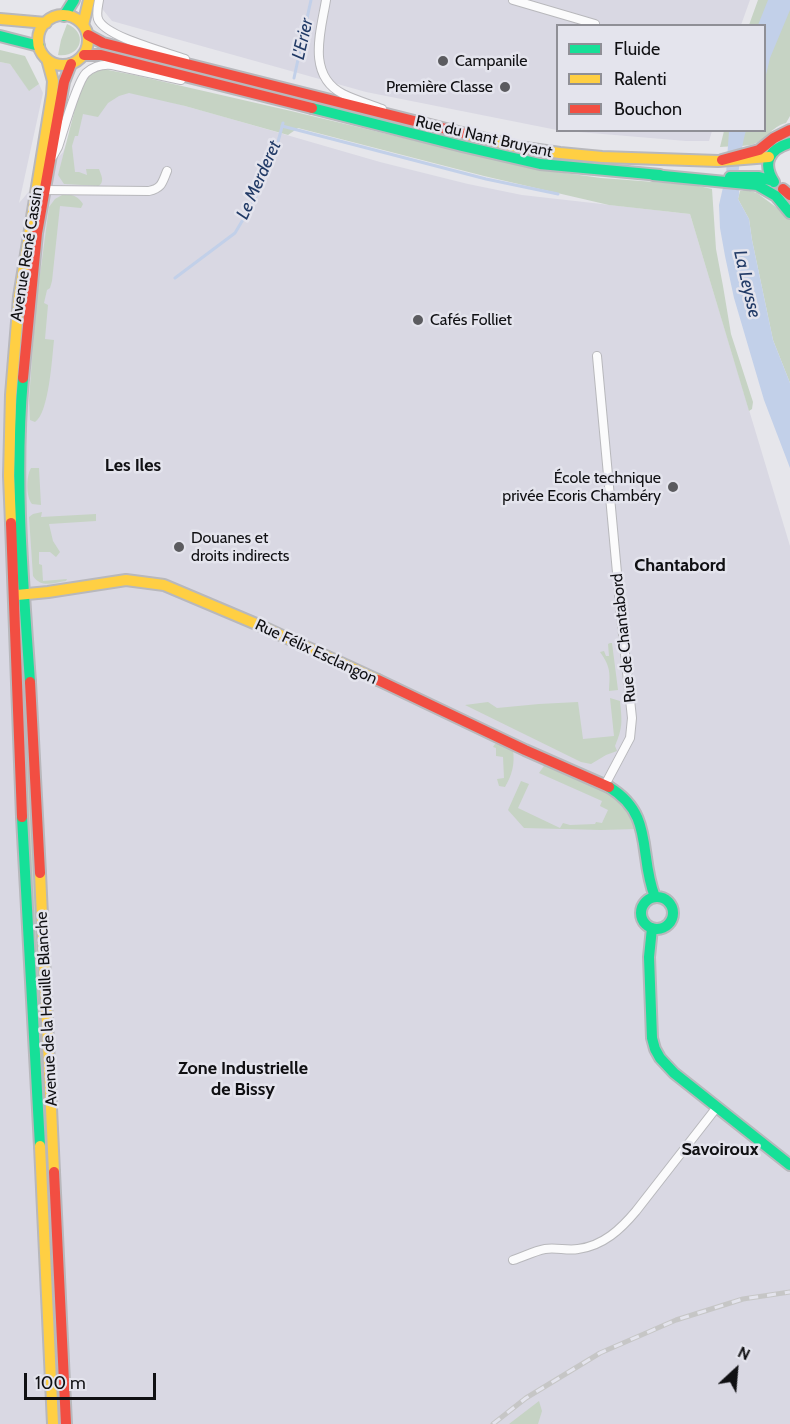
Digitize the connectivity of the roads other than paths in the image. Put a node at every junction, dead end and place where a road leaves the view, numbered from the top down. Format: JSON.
{"nodes":[{"id":1,"x":75,"y":0,"type":"edge"},
{"id":2,"x":89,"y":0,"type":"edge"},
{"id":3,"x":99,"y":0,"type":"edge"},
{"id":4,"x":326,"y":0,"type":"edge"},
{"id":5,"x":513,"y":0,"type":"edge"},
{"id":6,"x":64,"y":16,"type":"junction"},
{"id":7,"x":0,"y":19,"type":"edge"},
{"id":8,"x":46,"y":22,"type":"junction"},
{"id":9,"x":595,"y":24,"type":"dead end"},
{"id":10,"x":85,"y":30,"type":"junction"},
{"id":11,"x":0,"y":36,"type":"edge"},
{"id":12,"x":39,"y":46,"type":"junction"},
{"id":13,"x":84,"y":55,"type":"junction"},
{"id":14,"x":47,"y":59,"type":"junction"},
{"id":15,"x":71,"y":64,"type":"junction"},
{"id":16,"x":240,"y":78,"type":"junction"},
{"id":17,"x":79,"y":84,"type":"joint"},
{"id":18,"x":265,"y":96,"type":"junction"},
{"id":19,"x":419,"y":123,"type":"junction"},
{"id":20,"x":790,"y":130,"type":"edge"},
{"id":21,"x":790,"y":142,"type":"edge"},
{"id":22,"x":764,"y":155,"type":"junction"},
{"id":23,"x":51,"y":161,"type":"junction"},
{"id":24,"x":166,"y":171,"type":"dead end"},
{"id":25,"x":758,"y":181,"type":"junction"},
{"id":26,"x":773,"y":181,"type":"junction"},
{"id":27,"x":40,"y":190,"type":"junction"},
{"id":28,"x":788,"y":191,"type":"edge"},
{"id":29,"x":790,"y":213,"type":"edge"},
{"id":30,"x":597,"y":356,"type":"dead end"},
{"id":31,"x":10,"y":539,"type":"edge"},
{"id":32,"x":19,"y":595,"type":"junction"},
{"id":33,"x":605,"y":785,"type":"junction"},
{"id":34,"x":654,"y":897,"type":"junction"},
{"id":35,"x":652,"y":928,"type":"junction"},
{"id":36,"x":717,"y":1107,"type":"junction"},
{"id":37,"x":790,"y":1165,"type":"edge"},
{"id":38,"x":513,"y":1260,"type":"dead end"},
{"id":39,"x":53,"y":1424,"type":"edge"},
{"id":40,"x":66,"y":1424,"type":"edge"}],
"edges":[{"from":1,"to":6,"type":"main road"},
{"from":2,"to":10,"type":"main road"},
{"from":3,"to":16,"type":"street","name":"Rue du Nant Bruyant"},
{"from":4,"to":19,"type":"street"},
{"from":5,"to":9,"type":"street"},
{"from":6,"to":8,"type":"main road"},
{"from":6,"to":10,"type":"main road"},
{"from":7,"to":8,"type":"main road"},
{"from":8,"to":12,"type":"main road"},
{"from":10,"to":13,"type":"main road"},
{"from":10,"to":16,"type":"main road","name":"Rue du Nant Bruyant"},
{"from":11,"to":12,"type":"main road"},
{"from":12,"to":14,"type":"main road"},
{"from":13,"to":15,"type":"main road"},
{"from":13,"to":18,"type":"main road","name":"Rue du Nant Bruyant"},
{"from":14,"to":15,"type":"main road"},
{"from":14,"to":27,"type":"main road","name":"Avenue René Cassin"},
{"from":15,"to":23,"type":"main road","name":"Avenue René Cassin"},
{"from":16,"to":19,"type":"main road","name":"Rue du Nant Bruyant"},
{"from":17,"to":18,"type":"street","name":"Rue du Nant Bruyant"},
{"from":17,"to":23,"type":"street","name":"Avenue René Cassin"},
{"from":18,"to":25,"type":"main road","name":"Rue du Nant Bruyant"},
{"from":19,"to":22,"type":"main road","name":"Rue du Nant Bruyant"},
{"from":20,"to":22,"type":"main road"},
{"from":21,"to":22,"type":"main road"},
{"from":22,"to":26,"type":"main road"},
{"from":23,"to":27,"type":"main road","name":"Avenue René Cassin"},
{"from":24,"to":27,"type":"street"},
{"from":25,"to":26,"type":"main road"},
{"from":25,"to":29,"type":"main road"},
{"from":26,"to":28,"type":"main road"},
{"from":27,"to":31,"type":"main road","name":"Avenue René Cassin"},
{"from":30,"to":33,"type":"street","name":"Rue de Chantabord"},
{"from":31,"to":32,"type":"main road","name":"Avenue René Cassin"},
{"from":32,"to":33,"type":"main road","name":"Rue Félix Esclangon"},
{"from":32,"to":39,"type":"main road","name":"Avenue de la Houille Blanche"},
{"from":32,"to":40,"type":"main road","name":"Avenue de la Houille Blanche"},
{"from":33,"to":34,"type":"main road"},
{"from":34,"to":35,"type":"main road"},
{"from":34,"to":35,"type":"main road"},
{"from":35,"to":36,"type":"main road"},
{"from":36,"to":37,"type":"main road"},
{"from":36,"to":38,"type":"street"}]}
